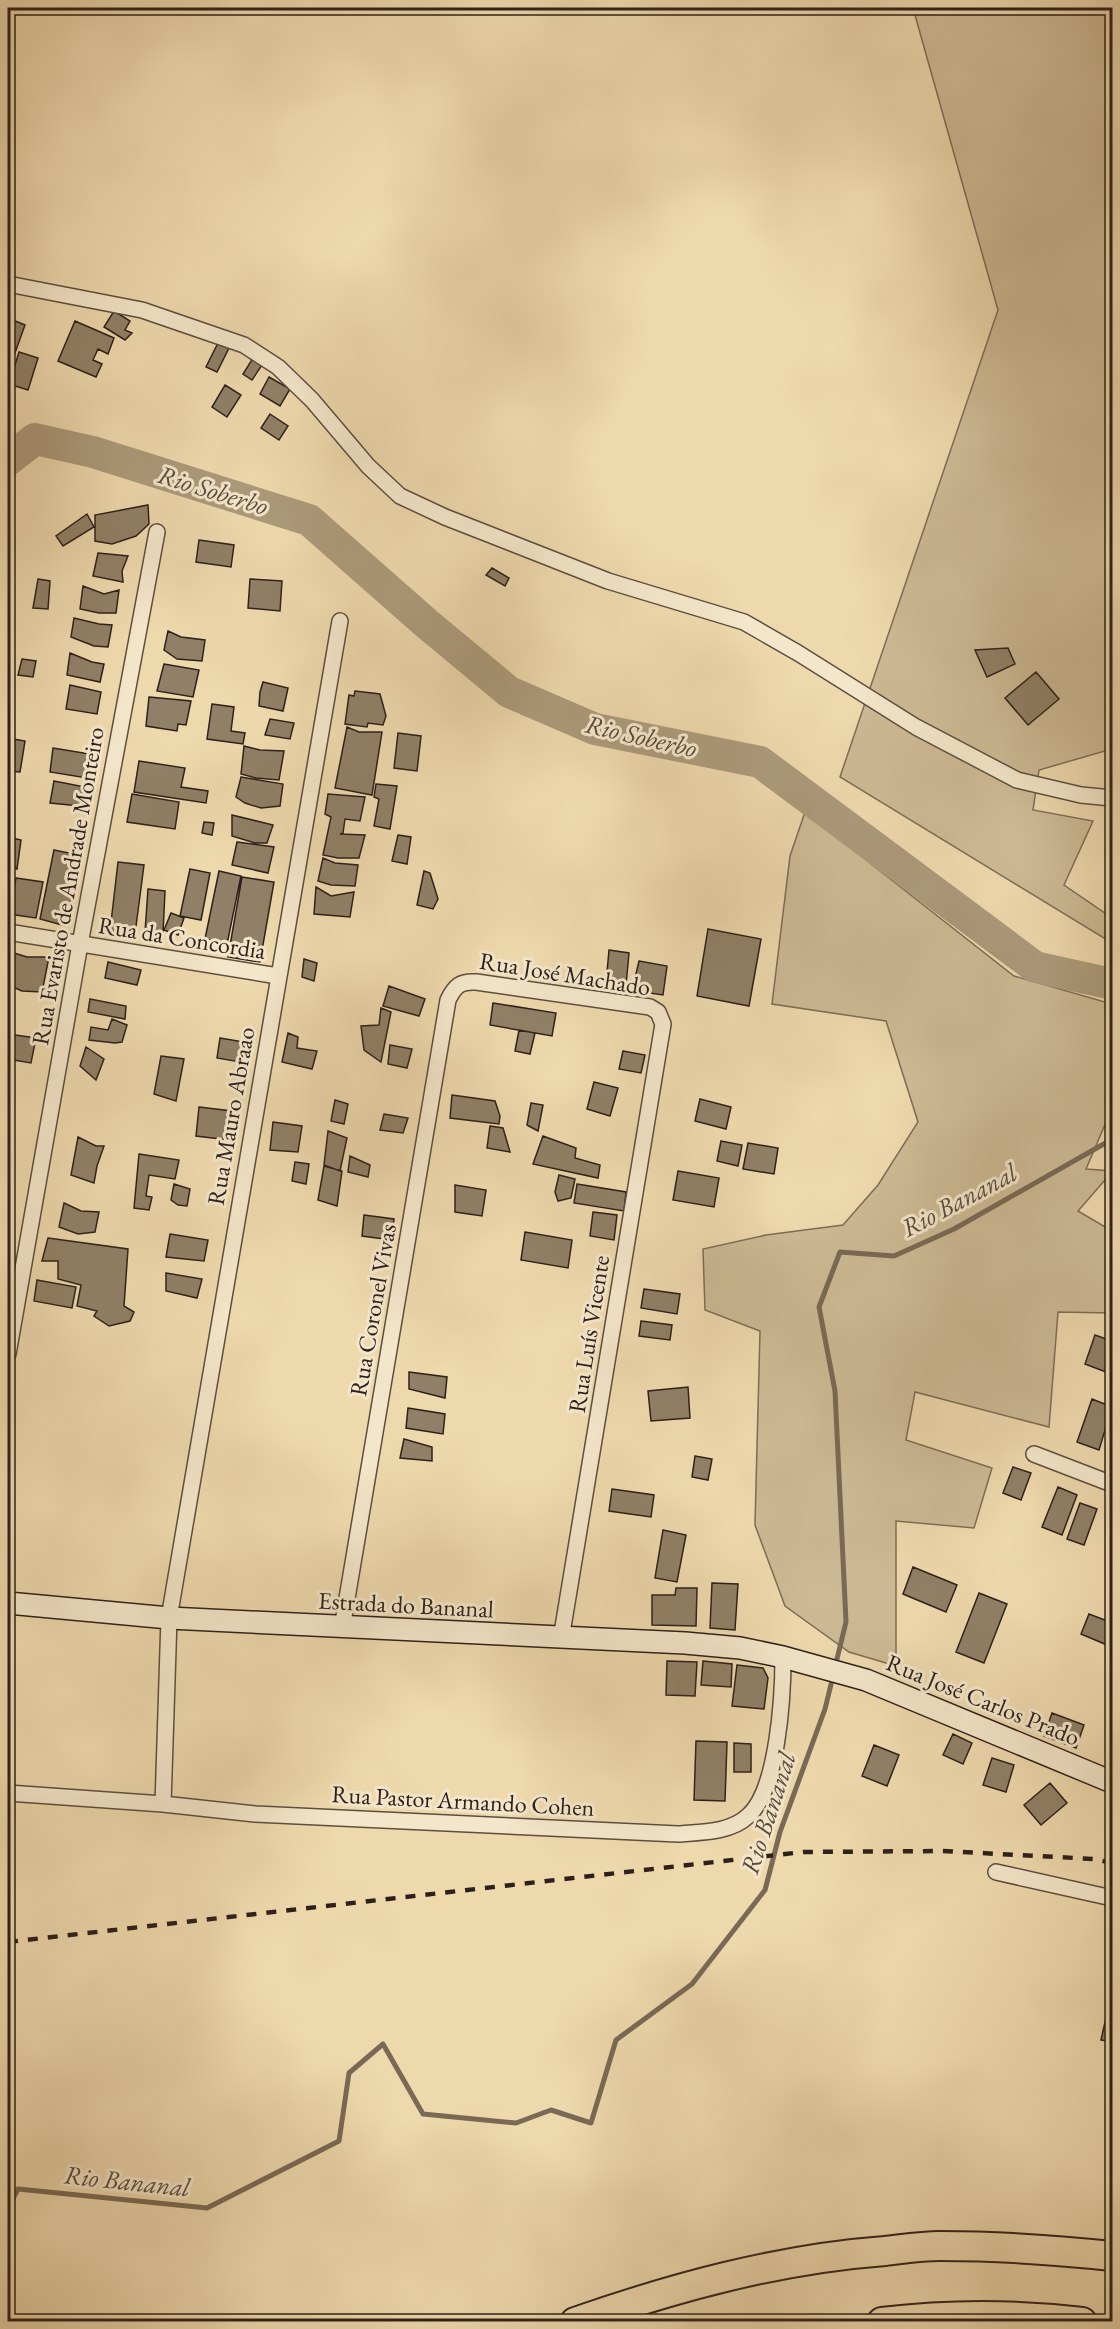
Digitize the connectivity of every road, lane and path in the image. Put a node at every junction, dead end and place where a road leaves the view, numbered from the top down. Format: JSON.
{"nodes":[{"id":1,"x":8,"y":284,"type":"edge"},
{"id":2,"x":156,"y":532,"type":"dead end"},
{"id":3,"x":340,"y":621,"type":"dead end"},
{"id":4,"x":1113,"y":798,"type":"edge"},
{"id":5,"x":8,"y":932,"type":"edge"},
{"id":6,"x":80,"y":944,"type":"junction"},
{"id":7,"x":278,"y":976,"type":"junction"},
{"id":8,"x":448,"y":1000,"type":"joint"},
{"id":9,"x":662,"y":1037,"type":"joint"},
{"id":10,"x":8,"y":1354,"type":"edge"},
{"id":11,"x":1034,"y":1454,"type":"dead end"},
{"id":12,"x":1113,"y":1484,"type":"edge"},
{"id":13,"x":8,"y":1603,"type":"edge"},
{"id":14,"x":169,"y":1618,"type":"junction"},
{"id":15,"x":342,"y":1628,"type":"junction"},
{"id":16,"x":561,"y":1639,"type":"junction"},
{"id":17,"x":792,"y":1658,"type":"junction"},
{"id":18,"x":1113,"y":1782,"type":"edge"},
{"id":19,"x":8,"y":1793,"type":"edge"},
{"id":20,"x":163,"y":1804,"type":"junction"},
{"id":21,"x":996,"y":1872,"type":"dead end"},
{"id":22,"x":1113,"y":1898,"type":"edge"},
{"id":23,"x":1113,"y":2256,"type":"edge"},
{"id":24,"x":575,"y":2322,"type":"edge"},
{"id":25,"x":882,"y":2322,"type":"edge"},
{"id":26,"x":1082,"y":2322,"type":"edge"}],
"edges":[{"from":1,"to":4,"type":"street"},
{"from":2,"to":6,"type":"street","name":"Rua Evaristo de Andrade Monteiro"},
{"from":3,"to":7,"type":"street","name":"Rua Mauro Abraao"},
{"from":5,"to":6,"type":"street","name":"Rua da Concordia"},
{"from":6,"to":7,"type":"street","name":"Rua da Concordia"},
{"from":6,"to":10,"type":"street","name":"Rua Evaristo de Andrade Monteiro"},
{"from":7,"to":14,"type":"street","name":"Rua Mauro Abraao"},
{"from":8,"to":9,"type":"street","name":"Rua José Machado"},
{"from":8,"to":15,"type":"street","name":"Rua Coronel Vivas"},
{"from":9,"to":16,"type":"street","name":"Rua Luís Vicente"},
{"from":11,"to":12,"type":"street"},
{"from":13,"to":14,"type":"main road","name":"Estrada do Bananal"},
{"from":14,"to":15,"type":"main road","name":"Estrada do Bananal"},
{"from":14,"to":20,"type":"street","name":"Rua Mauro Abraao"},
{"from":15,"to":16,"type":"main road","name":"Estrada do Bananal"},
{"from":16,"to":17,"type":"main road","name":"Estrada do Bananal"},
{"from":17,"to":18,"type":"main road","name":"Rua José Carlos Prado"},
{"from":17,"to":20,"type":"street","name":"Rua Pastor Armando Cohen"},
{"from":19,"to":20,"type":"street","name":"Rua Pastor Armando Cohen"},
{"from":21,"to":22,"type":"street"},
{"from":23,"to":24,"type":"highway"},
{"from":25,"to":26,"type":"highway"}]}
